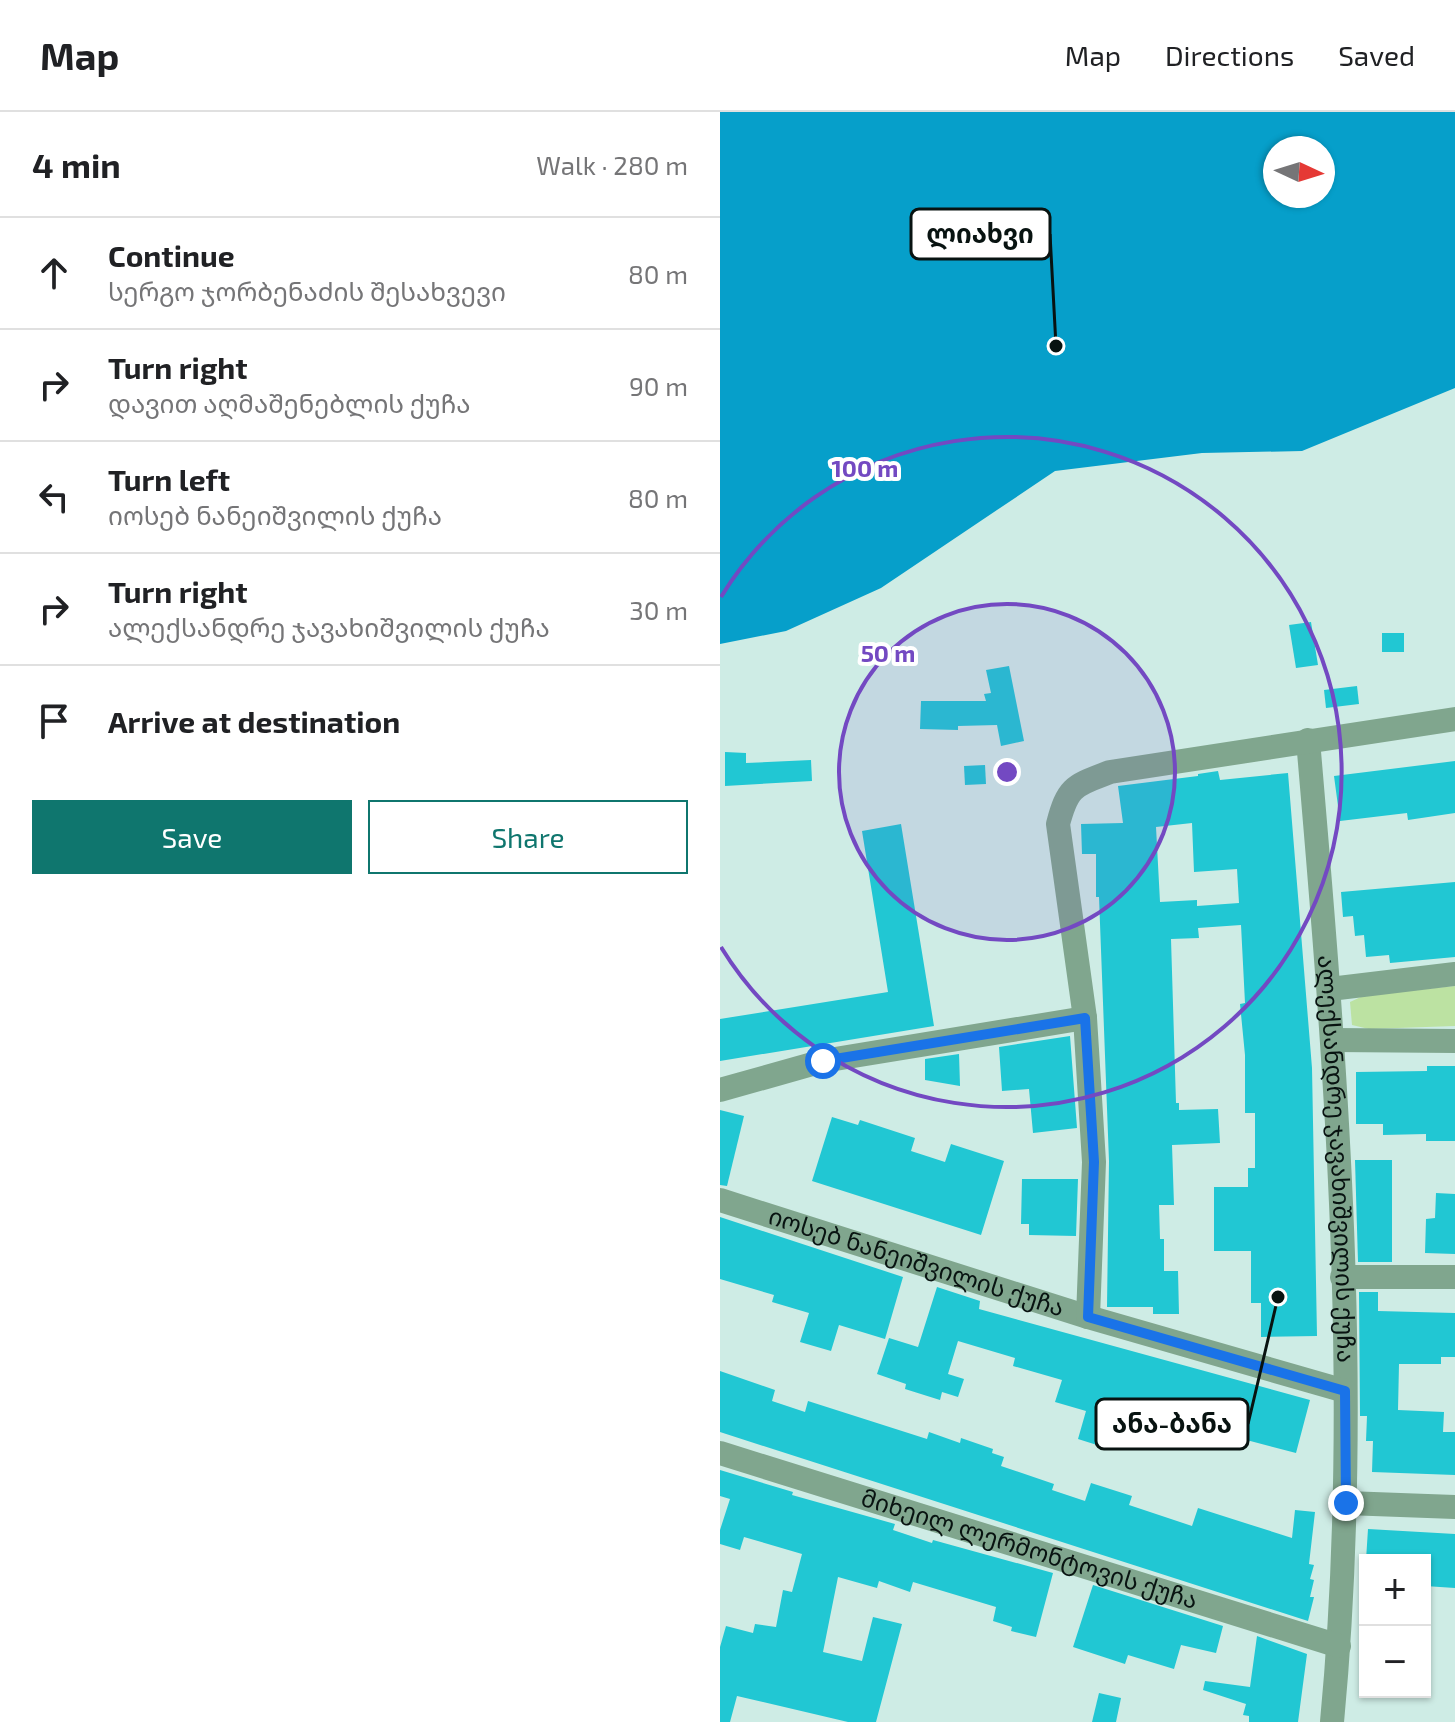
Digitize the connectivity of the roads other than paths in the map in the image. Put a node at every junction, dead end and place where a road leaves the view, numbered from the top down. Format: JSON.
{"nodes":[{"id":1,"x":1455,"y":719,"type":"edge"},
{"id":2,"x":1308,"y":740,"type":"junction"},
{"id":3,"x":1455,"y":974,"type":"edge"},
{"id":4,"x":1330,"y":989,"type":"junction"},
{"id":5,"x":1085,"y":1018,"type":"junction"},
{"id":6,"x":1334,"y":1040,"type":"junction"},
{"id":7,"x":1455,"y":1041,"type":"edge"},
{"id":8,"x":720,"y":1090,"type":"edge"},
{"id":9,"x":720,"y":1200,"type":"edge"},
{"id":10,"x":1342,"y":1277,"type":"junction"},
{"id":11,"x":1455,"y":1277,"type":"edge"},
{"id":12,"x":1088,"y":1317,"type":"junction"},
{"id":13,"x":1345,"y":1391,"type":"junction"},
{"id":14,"x":720,"y":1453,"type":"edge"},
{"id":15,"x":1346,"y":1503,"type":"junction"},
{"id":16,"x":1455,"y":1507,"type":"edge"},
{"id":17,"x":1339,"y":1646,"type":"junction"},
{"id":18,"x":1332,"y":1722,"type":"edge"}],
"edges":[{"from":1,"to":2,"type":"street"},
{"from":2,"to":4,"type":"street","name":"ალექსანდრე ჯავახიშვილის ქუჩა"},
{"from":2,"to":5,"type":"street"},
{"from":3,"to":4,"type":"street"},
{"from":4,"to":6,"type":"street","name":"ალექსანდრე ჯავახიშვილის ქუჩა"},
{"from":5,"to":8,"type":"street"},
{"from":5,"to":12,"type":"street"},
{"from":6,"to":7,"type":"street"},
{"from":6,"to":10,"type":"street","name":"ალექსანდრე ჯავახიშვილის ქუჩა"},
{"from":9,"to":12,"type":"street","name":"იოსებ ნანეიშვილის ქუჩა"},
{"from":10,"to":11,"type":"street"},
{"from":10,"to":13,"type":"street","name":"ალექსანდრე ჯავახიშვილის ქუჩა"},
{"from":12,"to":13,"type":"street","name":"იოსებ ნანეიშვილის ქუჩა"},
{"from":13,"to":15,"type":"street","name":"ალექსანდრე ჯავახიშვილის ქუჩა"},
{"from":14,"to":17,"type":"street","name":"მიხეილ ლერმონტოვის ქუჩა"},
{"from":15,"to":16,"type":"street"},
{"from":15,"to":17,"type":"street","name":"ალექსანდრე ჯავახიშვილის ქუჩა"},
{"from":17,"to":18,"type":"street","name":"ალექსანდრე ჯავახიშვილის ქუჩა"}]}
